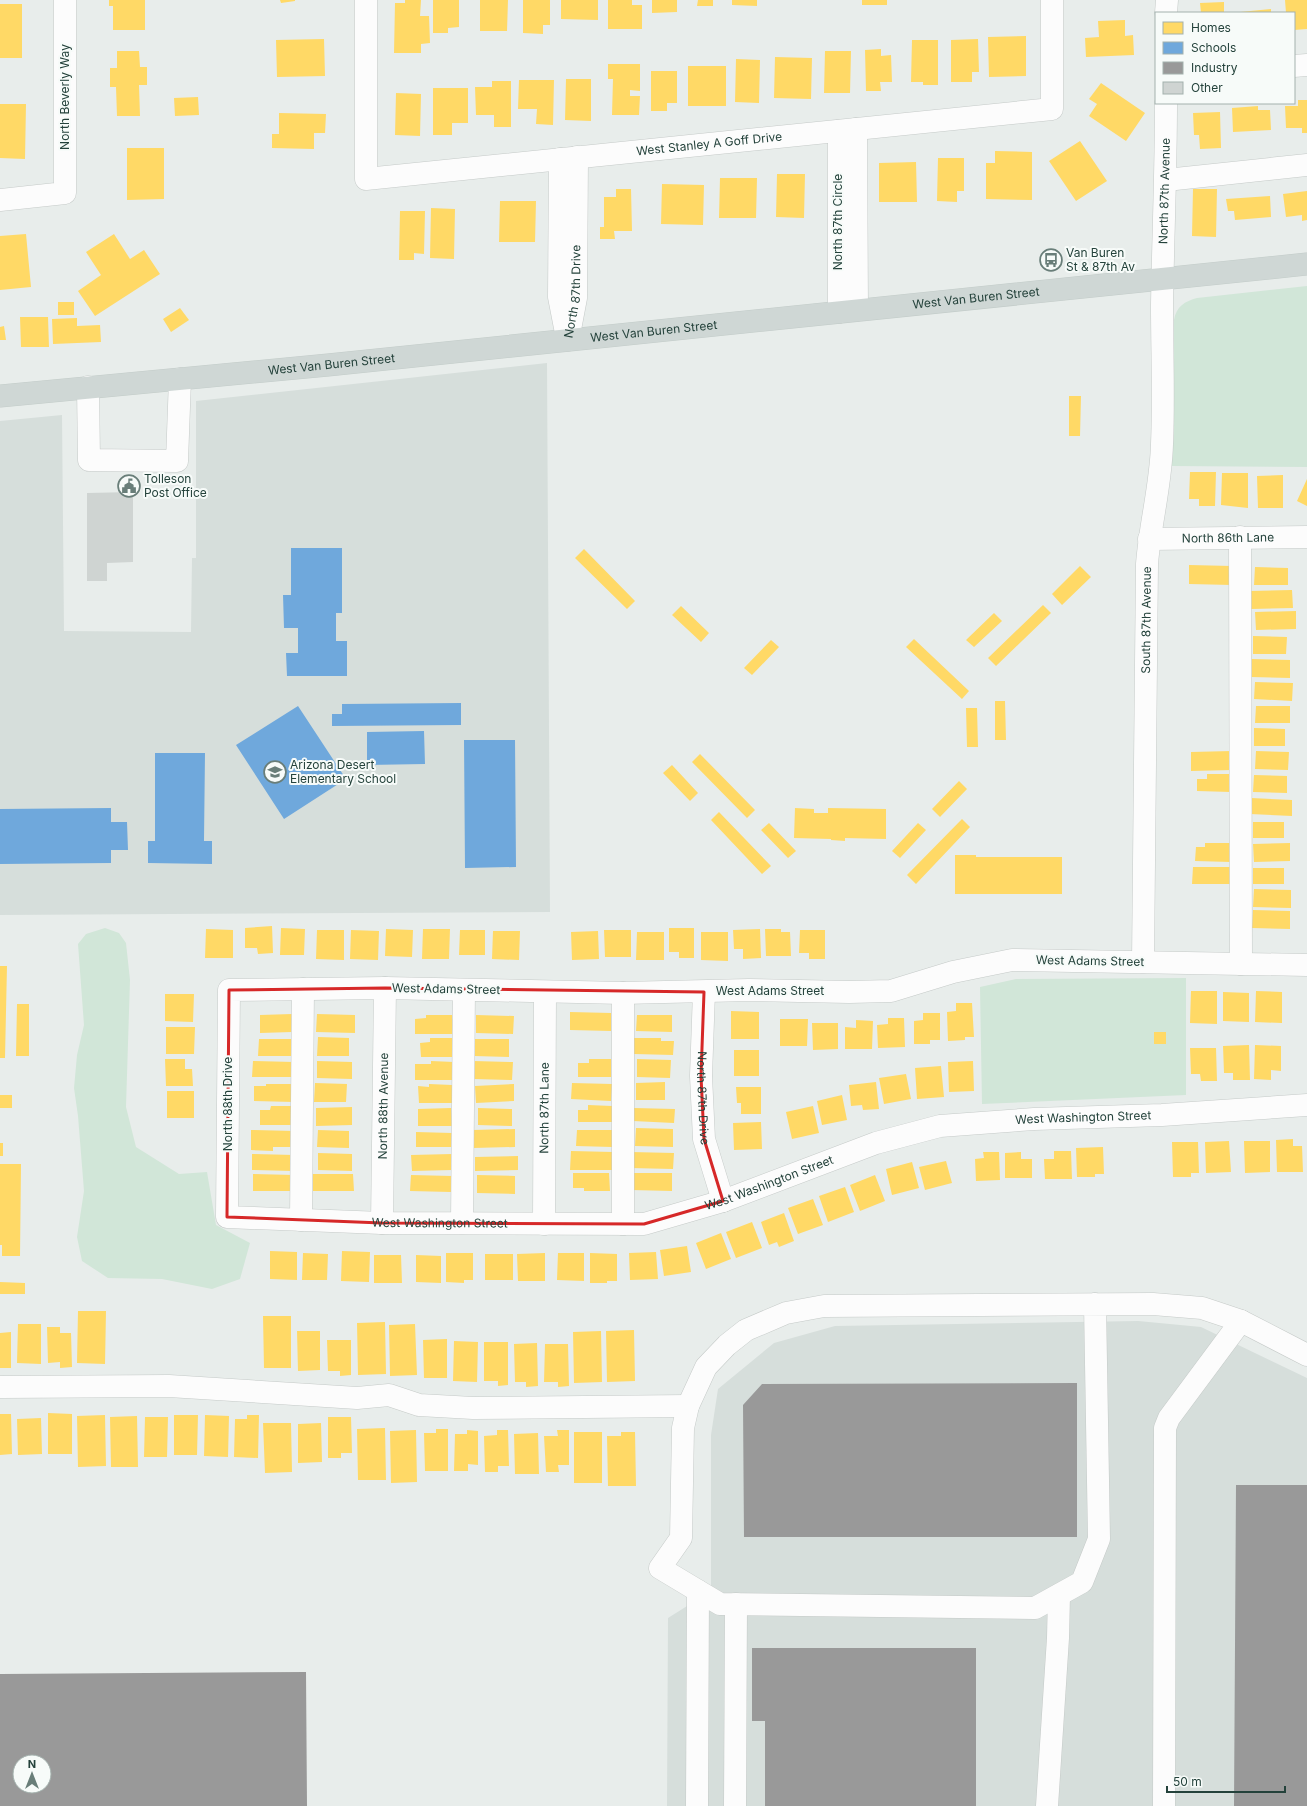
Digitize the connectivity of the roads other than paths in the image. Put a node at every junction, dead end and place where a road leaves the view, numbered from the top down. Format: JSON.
{"nodes":[{"id":1,"x":65,"y":0,"type":"edge"},
{"id":2,"x":366,"y":0,"type":"edge"},
{"id":3,"x":1052,"y":0,"type":"edge"},
{"id":4,"x":1167,"y":0,"type":"edge"},
{"id":5,"x":1166,"y":12,"type":"edge"},
{"id":6,"x":1307,"y":65,"type":"edge"},
{"id":7,"x":1295,"y":66,"type":"edge"},
{"id":8,"x":1166,"y":104,"type":"edge"},
{"id":9,"x":847,"y":130,"type":"junction"},
{"id":10,"x":568,"y":158,"type":"junction"},
{"id":11,"x":1307,"y":165,"type":"edge"},
{"id":12,"x":1166,"y":180,"type":"junction"},
{"id":13,"x":0,"y":200,"type":"edge"},
{"id":14,"x":1307,"y":264,"type":"edge"},
{"id":15,"x":1162,"y":279,"type":"junction"},
{"id":16,"x":848,"y":311,"type":"junction"},
{"id":17,"x":568,"y":340,"type":"junction"},
{"id":18,"x":180,"y":379,"type":"junction"},
{"id":19,"x":88,"y":387,"type":"junction"},
{"id":20,"x":0,"y":396,"type":"edge"},
{"id":21,"x":1240,"y":537,"type":"junction"},
{"id":22,"x":1307,"y":537,"type":"edge"},
{"id":23,"x":1149,"y":539,"type":"junction"},
{"id":24,"x":1143,"y":962,"type":"junction"},
{"id":25,"x":1241,"y":964,"type":"junction"},
{"id":26,"x":1307,"y":965,"type":"edge"},
{"id":27,"x":385,"y":988,"type":"junction"},
{"id":28,"x":303,"y":989,"type":"junction"},
{"id":29,"x":229,"y":990,"type":"joint"},
{"id":30,"x":464,"y":990,"type":"junction"},
{"id":31,"x":546,"y":992,"type":"junction"},
{"id":32,"x":704,"y":992,"type":"junction"},
{"id":33,"x":623,"y":993,"type":"junction"},
{"id":34,"x":1307,"y":1105,"type":"edge"},
{"id":35,"x":723,"y":1201,"type":"junction"},
{"id":36,"x":227,"y":1217,"type":"joint"},
{"id":37,"x":301,"y":1220,"type":"junction"},
{"id":38,"x":462,"y":1222,"type":"junction"},
{"id":39,"x":382,"y":1223,"type":"junction"},
{"id":40,"x":544,"y":1224,"type":"junction"},
{"id":41,"x":623,"y":1224,"type":"junction"},
{"id":42,"x":1095,"y":1304,"type":"junction"},
{"id":43,"x":1241,"y":1321,"type":"junction"},
{"id":44,"x":1307,"y":1355,"type":"edge"},
{"id":45,"x":0,"y":1387,"type":"edge"},
{"id":46,"x":688,"y":1406,"type":"junction"},
{"id":47,"x":698,"y":1591,"type":"junction"},
{"id":48,"x":1058,"y":1595,"type":"junction"},
{"id":49,"x":736,"y":1604,"type":"junction"},
{"id":50,"x":697,"y":1806,"type":"edge"},
{"id":51,"x":735,"y":1806,"type":"edge"},
{"id":52,"x":1047,"y":1806,"type":"edge"},
{"id":53,"x":1164,"y":1806,"type":"edge"}],
"edges":[{"from":1,"to":13,"type":"street","name":"North Beverly Way"},
{"from":2,"to":10,"type":"street","name":"West Stanley A Goff Drive"},
{"from":3,"to":9,"type":"street","name":"West Stanley A Goff Drive"},
{"from":4,"to":5,"type":"street"},
{"from":6,"to":7,"type":"street"},
{"from":8,"to":12,"type":"street","name":"North 87th Avenue"},
{"from":9,"to":10,"type":"street","name":"West Stanley A Goff Drive"},
{"from":9,"to":16,"type":"street","name":"North 87th Circle"},
{"from":10,"to":17,"type":"street","name":"North 87th Drive"},
{"from":11,"to":12,"type":"street"},
{"from":12,"to":15,"type":"street","name":"North 87th Avenue"},
{"from":14,"to":15,"type":"main road","name":"West Van Buren Street"},
{"from":15,"to":16,"type":"main road","name":"West Van Buren Street"},
{"from":15,"to":23,"type":"street","name":"South 87th Avenue"},
{"from":16,"to":17,"type":"main road","name":"West Van Buren Street"},
{"from":17,"to":18,"type":"main road","name":"West Van Buren Street"},
{"from":18,"to":19,"type":"main road","name":"West Van Buren Street"},
{"from":18,"to":19,"type":"street"},
{"from":19,"to":20,"type":"main road","name":"West Van Buren Street"},
{"from":21,"to":22,"type":"street","name":"North 86th Lane"},
{"from":21,"to":23,"type":"street","name":"North 86th Lane"},
{"from":21,"to":25,"type":"street"},
{"from":23,"to":24,"type":"street","name":"South 87th Avenue"},
{"from":24,"to":25,"type":"street","name":"West Adams Street"},
{"from":24,"to":32,"type":"street","name":"West Adams Street"},
{"from":25,"to":26,"type":"street","name":"West Adams Street"},
{"from":27,"to":28,"type":"street","name":"West Adams Street"},
{"from":27,"to":30,"type":"street","name":"West Adams Street"},
{"from":27,"to":39,"type":"street","name":"North 88th Avenue"},
{"from":28,"to":29,"type":"street","name":"West Adams Street"},
{"from":28,"to":37,"type":"street"},
{"from":29,"to":36,"type":"street","name":"North 88th Drive"},
{"from":30,"to":31,"type":"street","name":"West Adams Street"},
{"from":30,"to":38,"type":"street"},
{"from":31,"to":33,"type":"street","name":"West Adams Street"},
{"from":31,"to":40,"type":"street","name":"North 87th Lane"},
{"from":32,"to":33,"type":"street","name":"West Adams Street"},
{"from":32,"to":35,"type":"street","name":"North 87th Drive"},
{"from":33,"to":41,"type":"street"},
{"from":34,"to":35,"type":"street","name":"West Washington Street"},
{"from":35,"to":41,"type":"street","name":"West Washington Street"},
{"from":36,"to":37,"type":"street","name":"West Washington Street"},
{"from":37,"to":39,"type":"street","name":"West Washington Street"},
{"from":38,"to":39,"type":"street","name":"West Washington Street"},
{"from":38,"to":40,"type":"street","name":"West Washington Street"},
{"from":40,"to":41,"type":"street","name":"West Washington Street"},
{"from":42,"to":43,"type":"street"},
{"from":42,"to":46,"type":"street"},
{"from":42,"to":48,"type":"street"},
{"from":43,"to":44,"type":"street"},
{"from":43,"to":53,"type":"street"},
{"from":45,"to":46,"type":"street"},
{"from":46,"to":47,"type":"street"},
{"from":47,"to":49,"type":"street"},
{"from":47,"to":50,"type":"street"},
{"from":48,"to":49,"type":"street"},
{"from":48,"to":52,"type":"street"},
{"from":49,"to":51,"type":"street"}]}
